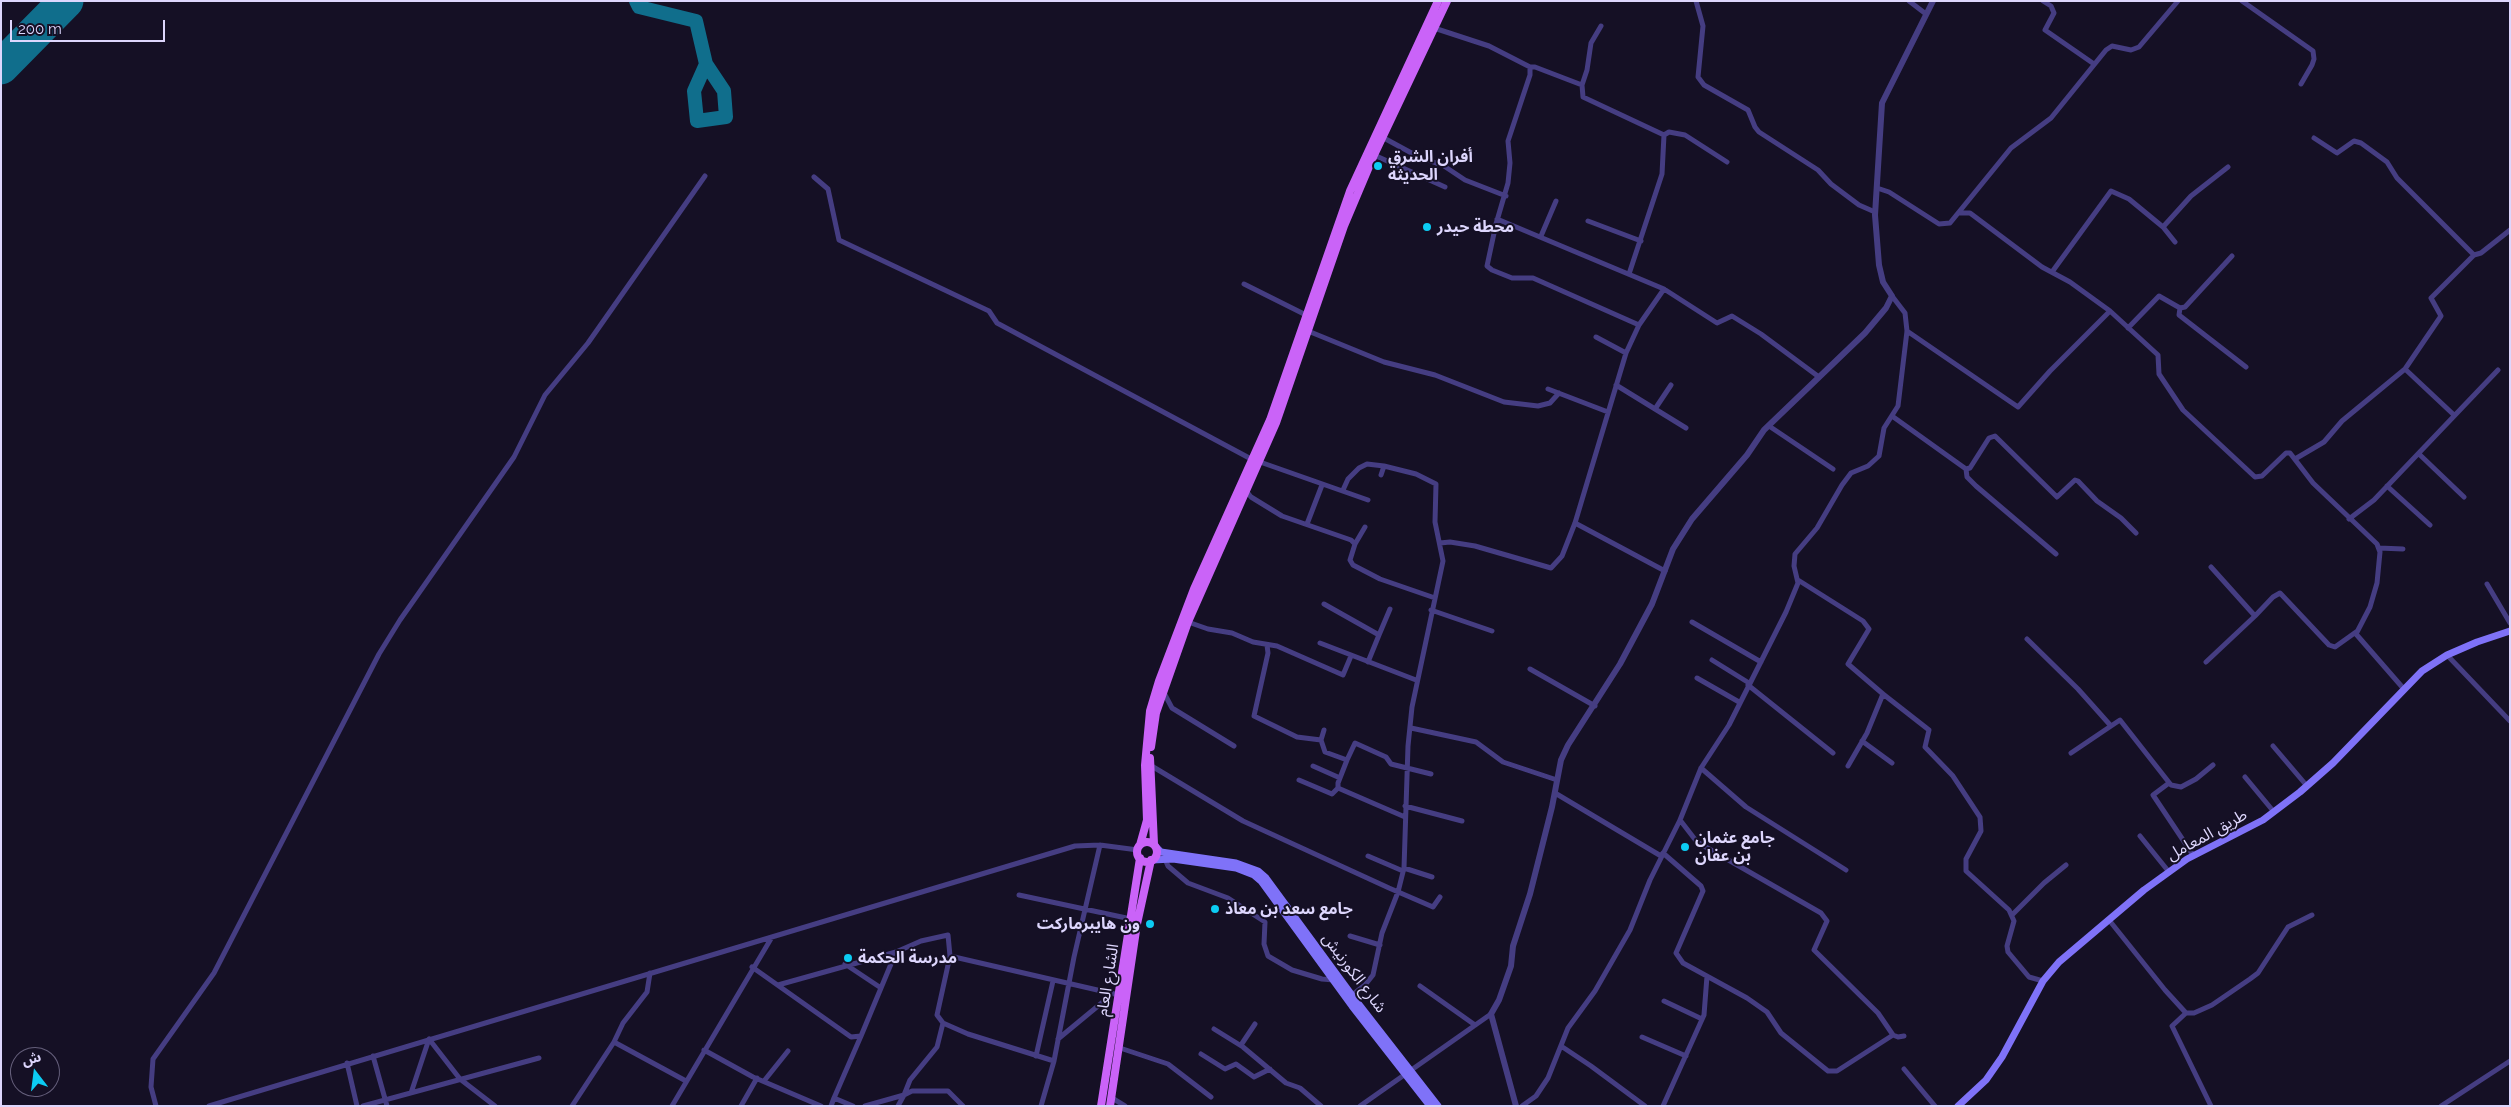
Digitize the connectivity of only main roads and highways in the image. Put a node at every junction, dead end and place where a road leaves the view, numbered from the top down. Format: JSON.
{"nodes":[{"id":1,"x":1438,"y":1,"type":"edge"},
{"id":2,"x":1446,"y":1,"type":"edge"},
{"id":3,"x":1411,"y":69,"type":"junction"},
{"id":4,"x":1359,"y":180,"type":"junction"},
{"id":5,"x":1310,"y":316,"type":"junction"},
{"id":6,"x":1257,"y":461,"type":"junction"},
{"id":7,"x":1234,"y":512,"type":"junction"},
{"id":8,"x":2510,"y":631,"type":"edge"},
{"id":9,"x":1163,"y":685,"type":"junction"},
{"id":10,"x":1155,"y":845,"type":"junction"},
{"id":11,"x":1139,"y":851,"type":"junction"},
{"id":12,"x":1152,"y":860,"type":"junction"},
{"id":13,"x":1133,"y":922,"type":"junction"},
{"id":14,"x":1409,"y":1073,"type":"junction"},
{"id":15,"x":1111,"y":1102,"type":"edge"},
{"id":16,"x":1101,"y":1106,"type":"edge"},
{"id":17,"x":1430,"y":1106,"type":"edge"},
{"id":18,"x":1438,"y":1106,"type":"edge"},
{"id":19,"x":1958,"y":1106,"type":"edge"}],
"edges":[{"from":1,"to":3,"type":"main road"},
{"from":2,"to":3,"type":"main road"},
{"from":3,"to":4,"type":"main road"},
{"from":3,"to":4,"type":"main road"},
{"from":4,"to":5,"type":"main road"},
{"from":5,"to":6,"type":"main road"},
{"from":5,"to":6,"type":"main road"},
{"from":6,"to":7,"type":"main road"},
{"from":6,"to":7,"type":"main road"},
{"from":7,"to":9,"type":"main road"},
{"from":7,"to":9,"type":"main road"},
{"from":8,"to":19,"type":"main road","name":"طريق المعامل"},
{"from":9,"to":10,"type":"main road"},
{"from":9,"to":11,"type":"main road","name":"الشارع العام"},
{"from":10,"to":11,"type":"main road"},
{"from":10,"to":12,"type":"main road"},
{"from":10,"to":14,"type":"main road","name":"شارع الكورنيش"},
{"from":11,"to":12,"type":"main road"},
{"from":11,"to":13,"type":"main road","name":"الشارع العام"},
{"from":12,"to":13,"type":"main road","name":"الشارع العام"},
{"from":12,"to":14,"type":"main road","name":"شارع الكورنيش"},
{"from":13,"to":15,"type":"main road","name":"الشارع العام"},
{"from":13,"to":16,"type":"main road","name":"الشارع العام"},
{"from":14,"to":17,"type":"main road","name":"شارع الكورنيش"},
{"from":14,"to":18,"type":"main road","name":"شارع الكورنيش"}]}
